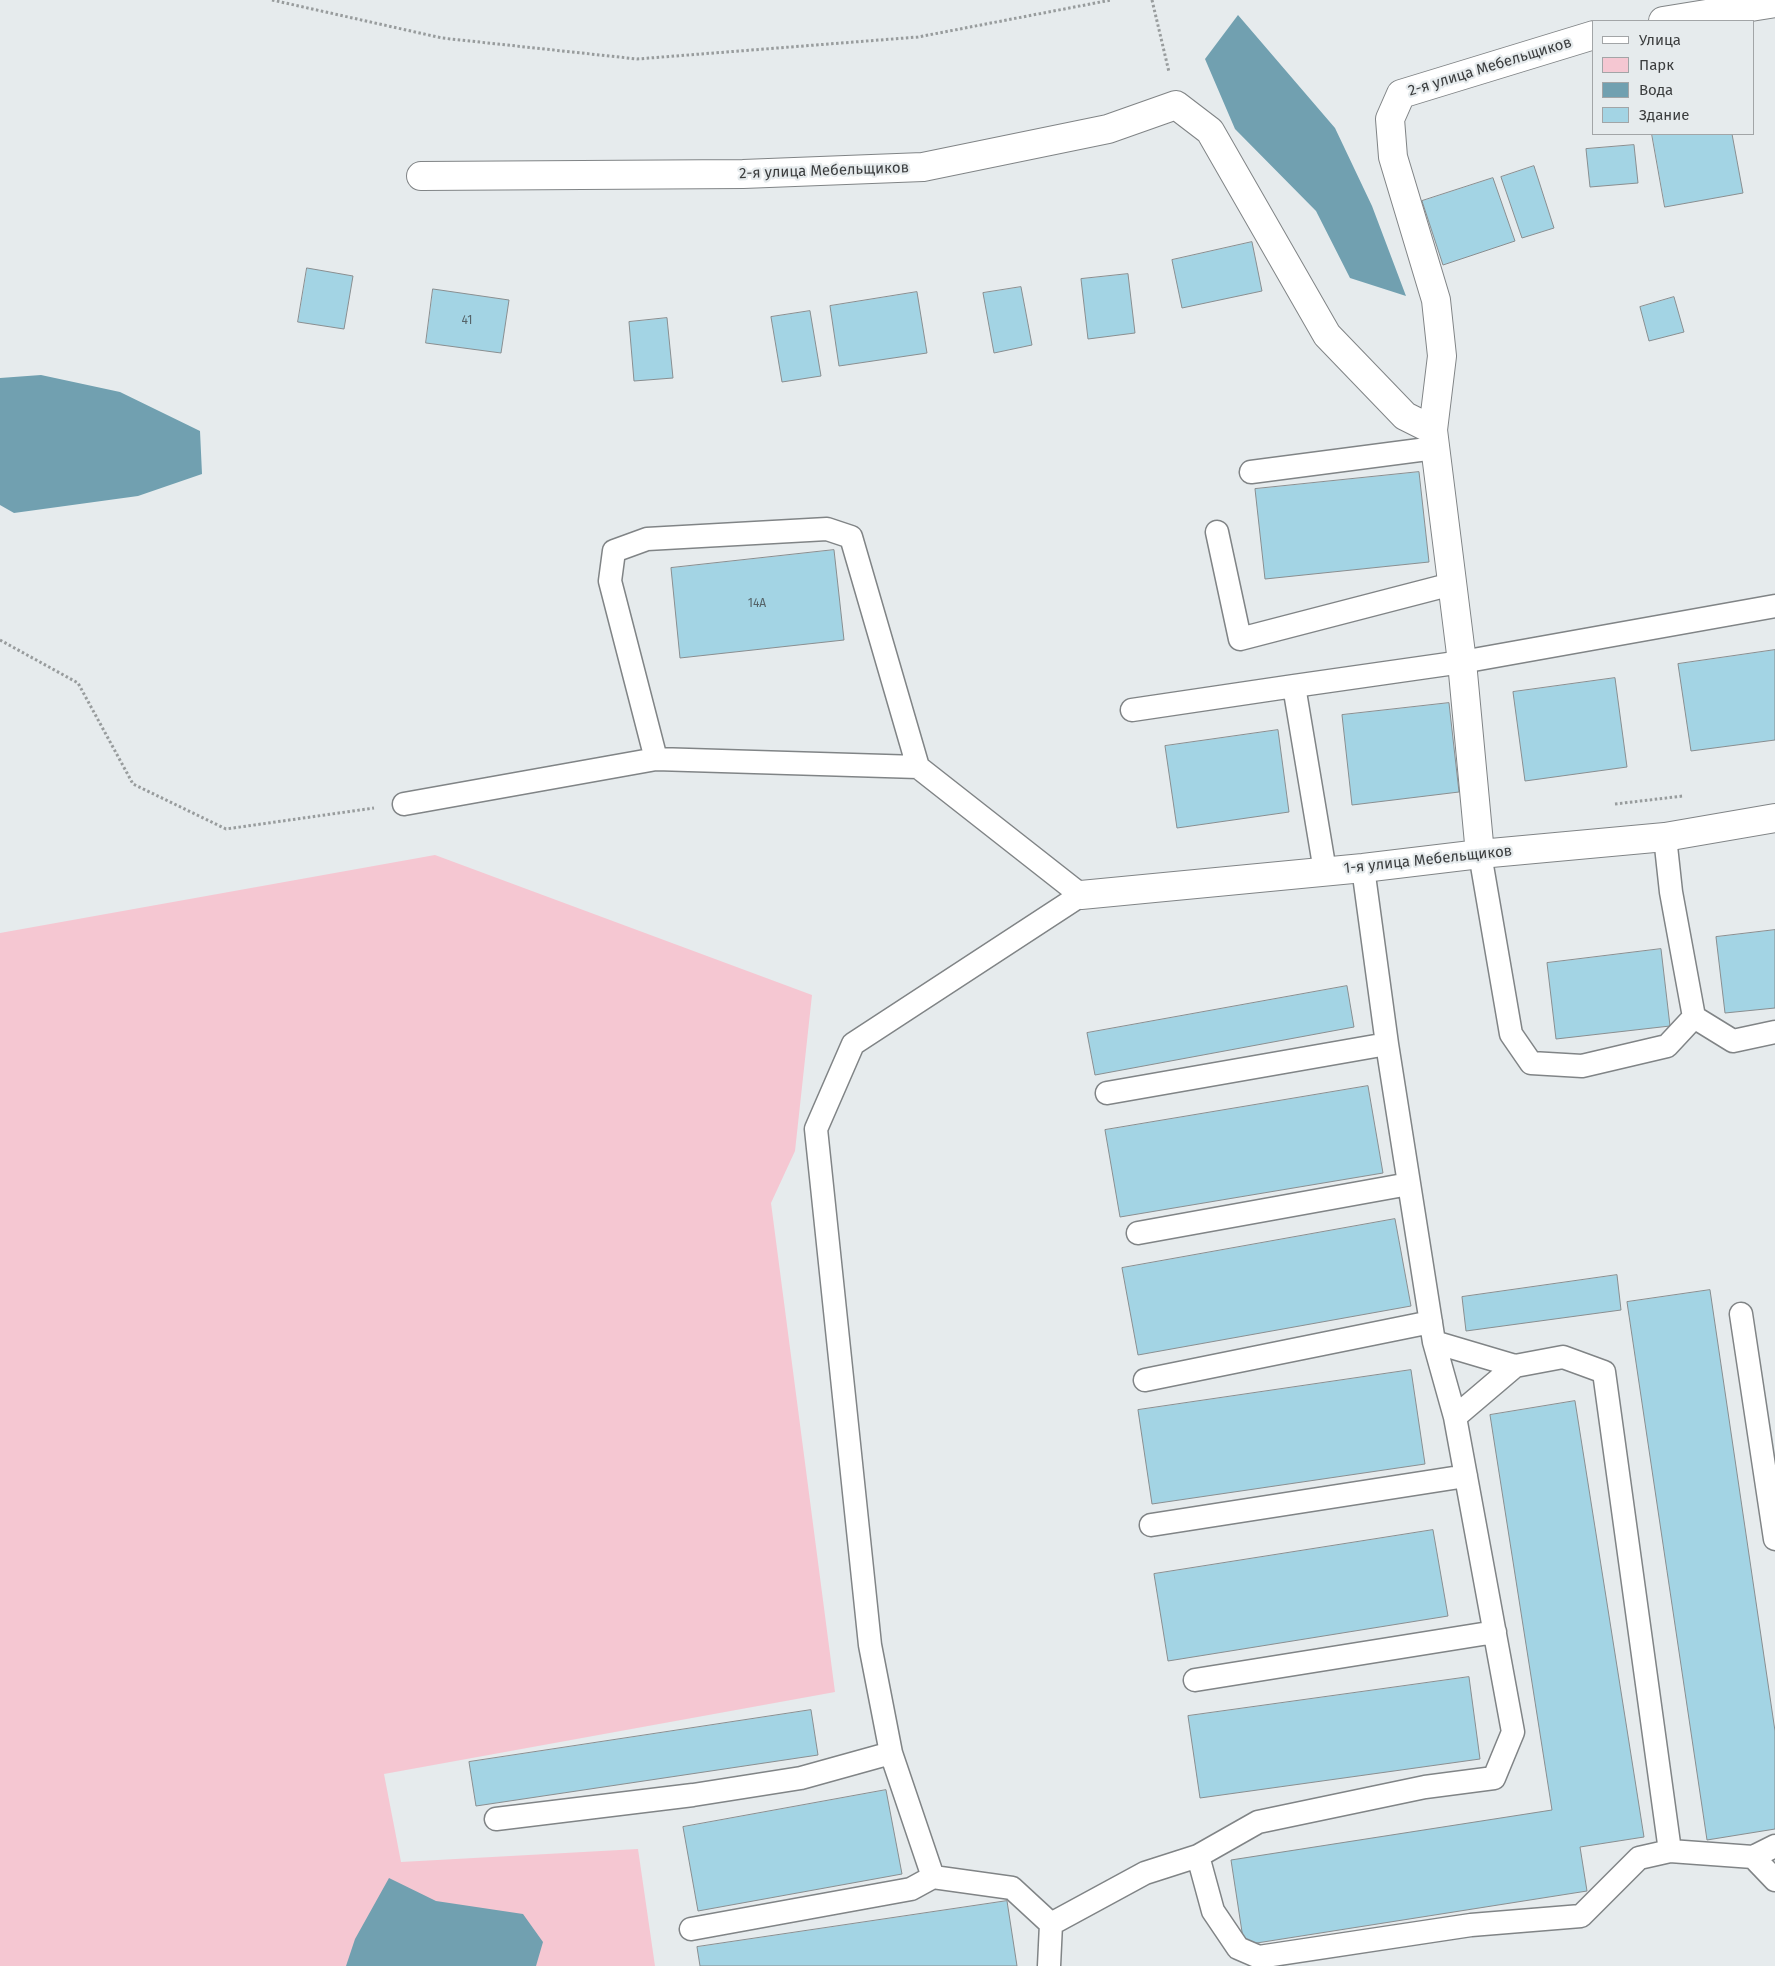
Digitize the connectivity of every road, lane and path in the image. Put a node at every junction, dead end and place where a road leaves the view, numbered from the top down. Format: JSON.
{"nodes":[{"id":1,"x":272,"y":0,"type":"edge"},
{"id":2,"x":1111,"y":0,"type":"edge"},
{"id":3,"x":1152,"y":0,"type":"edge"},
{"id":4,"x":1775,"y":3,"type":"edge"},
{"id":5,"x":1669,"y":20,"type":"edge"},
{"id":6,"x":1592,"y":36,"type":"edge"},
{"id":7,"x":1176,"y":105,"type":"junction"},
{"id":8,"x":422,"y":176,"type":"dead end"},
{"id":9,"x":1434,"y":439,"type":"junction"},
{"id":10,"x":1251,"y":472,"type":"dead end"},
{"id":11,"x":1217,"y":532,"type":"dead end"},
{"id":12,"x":1452,"y":584,"type":"junction"},
{"id":13,"x":1775,"y":606,"type":"edge"},
{"id":14,"x":0,"y":640,"type":"edge"},
{"id":15,"x":1462,"y":662,"type":"junction"},
{"id":16,"x":1294,"y":686,"type":"junction"},
{"id":17,"x":1132,"y":710,"type":"dead end"},
{"id":18,"x":656,"y":759,"type":"junction"},
{"id":19,"x":918,"y":767,"type":"junction"},
{"id":20,"x":404,"y":804,"type":"joint"},
{"id":21,"x":1775,"y":818,"type":"edge"},
{"id":22,"x":1665,"y":837,"type":"junction"},
{"id":23,"x":1480,"y":854,"type":"junction"},
{"id":24,"x":1363,"y":868,"type":"junction"},
{"id":25,"x":1325,"y":871,"type":"junction"},
{"id":26,"x":1081,"y":895,"type":"junction"},
{"id":27,"x":1694,"y":1017,"type":"junction"},
{"id":28,"x":1775,"y":1032,"type":"edge"},
{"id":29,"x":1387,"y":1044,"type":"junction"},
{"id":30,"x":1107,"y":1093,"type":"dead end"},
{"id":31,"x":1409,"y":1184,"type":"junction"},
{"id":32,"x":1138,"y":1233,"type":"dead end"},
{"id":33,"x":1741,"y":1314,"type":"dead end"},
{"id":34,"x":1432,"y":1332,"type":"junction"},
{"id":35,"x":1515,"y":1366,"type":"junction"},
{"id":36,"x":1145,"y":1380,"type":"dead end"},
{"id":37,"x":1455,"y":1418,"type":"junction"},
{"id":38,"x":1466,"y":1476,"type":"junction"},
{"id":39,"x":1151,"y":1525,"type":"dead end"},
{"id":40,"x":1775,"y":1539,"type":"edge"},
{"id":41,"x":1495,"y":1632,"type":"junction"},
{"id":42,"x":1195,"y":1680,"type":"dead end"},
{"id":43,"x":891,"y":1753,"type":"junction"},
{"id":44,"x":496,"y":1819,"type":"dead end"},
{"id":45,"x":1775,"y":1846,"type":"edge"},
{"id":46,"x":1670,"y":1851,"type":"junction"},
{"id":47,"x":1198,"y":1856,"type":"junction"},
{"id":48,"x":1753,"y":1857,"type":"junction"},
{"id":49,"x":933,"y":1877,"type":"junction"},
{"id":50,"x":1775,"y":1880,"type":"edge"},
{"id":51,"x":1050,"y":1924,"type":"junction"},
{"id":52,"x":691,"y":1929,"type":"dead end"},
{"id":53,"x":1049,"y":1966,"type":"edge"}],
"edges":[{"from":1,"to":2,"type":"path"},
{"from":3,"to":7,"type":"path"},
{"from":4,"to":5,"type":"street"},
{"from":6,"to":9,"type":"street","name":"2-я улица Мебельщиков"},
{"from":7,"to":8,"type":"street","name":"2-я улица Мебельщиков"},
{"from":7,"to":9,"type":"street"},
{"from":9,"to":10,"type":"lane"},
{"from":9,"to":12,"type":"street","name":"2-я улица Мебельщиков"},
{"from":11,"to":12,"type":"lane"},
{"from":12,"to":15,"type":"street","name":"2-я улица Мебельщиков"},
{"from":13,"to":15,"type":"lane"},
{"from":14,"to":20,"type":"path"},
{"from":15,"to":16,"type":"lane"},
{"from":15,"to":23,"type":"street","name":"2-я улица Мебельщиков"},
{"from":16,"to":17,"type":"lane"},
{"from":16,"to":25,"type":"lane"},
{"from":18,"to":19,"type":"lane"},
{"from":18,"to":19,"type":"lane"},
{"from":18,"to":20,"type":"lane"},
{"from":19,"to":26,"type":"lane"},
{"from":21,"to":22,"type":"street","name":"1-я улица Мебельщиков"},
{"from":22,"to":23,"type":"street","name":"1-я улица Мебельщиков"},
{"from":22,"to":27,"type":"lane"},
{"from":23,"to":24,"type":"street","name":"1-я улица Мебельщиков"},
{"from":23,"to":27,"type":"lane"},
{"from":24,"to":25,"type":"street","name":"1-я улица Мебельщиков"},
{"from":24,"to":29,"type":"lane"},
{"from":25,"to":26,"type":"street","name":"1-я улица Мебельщиков"},
{"from":26,"to":43,"type":"lane"},
{"from":27,"to":28,"type":"lane"},
{"from":29,"to":30,"type":"lane"},
{"from":29,"to":31,"type":"lane"},
{"from":31,"to":32,"type":"lane"},
{"from":31,"to":34,"type":"lane"},
{"from":33,"to":40,"type":"lane"},
{"from":34,"to":35,"type":"lane"},
{"from":34,"to":36,"type":"lane"},
{"from":34,"to":37,"type":"lane"},
{"from":35,"to":37,"type":"lane"},
{"from":35,"to":46,"type":"lane"},
{"from":37,"to":38,"type":"lane"},
{"from":38,"to":39,"type":"lane"},
{"from":38,"to":41,"type":"lane"},
{"from":41,"to":42,"type":"lane"},
{"from":41,"to":47,"type":"lane"},
{"from":43,"to":44,"type":"lane"},
{"from":43,"to":49,"type":"lane"},
{"from":45,"to":48,"type":"lane"},
{"from":46,"to":47,"type":"lane"},
{"from":46,"to":48,"type":"lane"},
{"from":47,"to":51,"type":"lane"},
{"from":48,"to":50,"type":"lane"},
{"from":49,"to":51,"type":"lane"},
{"from":49,"to":52,"type":"lane"},
{"from":51,"to":53,"type":"lane"}]}
